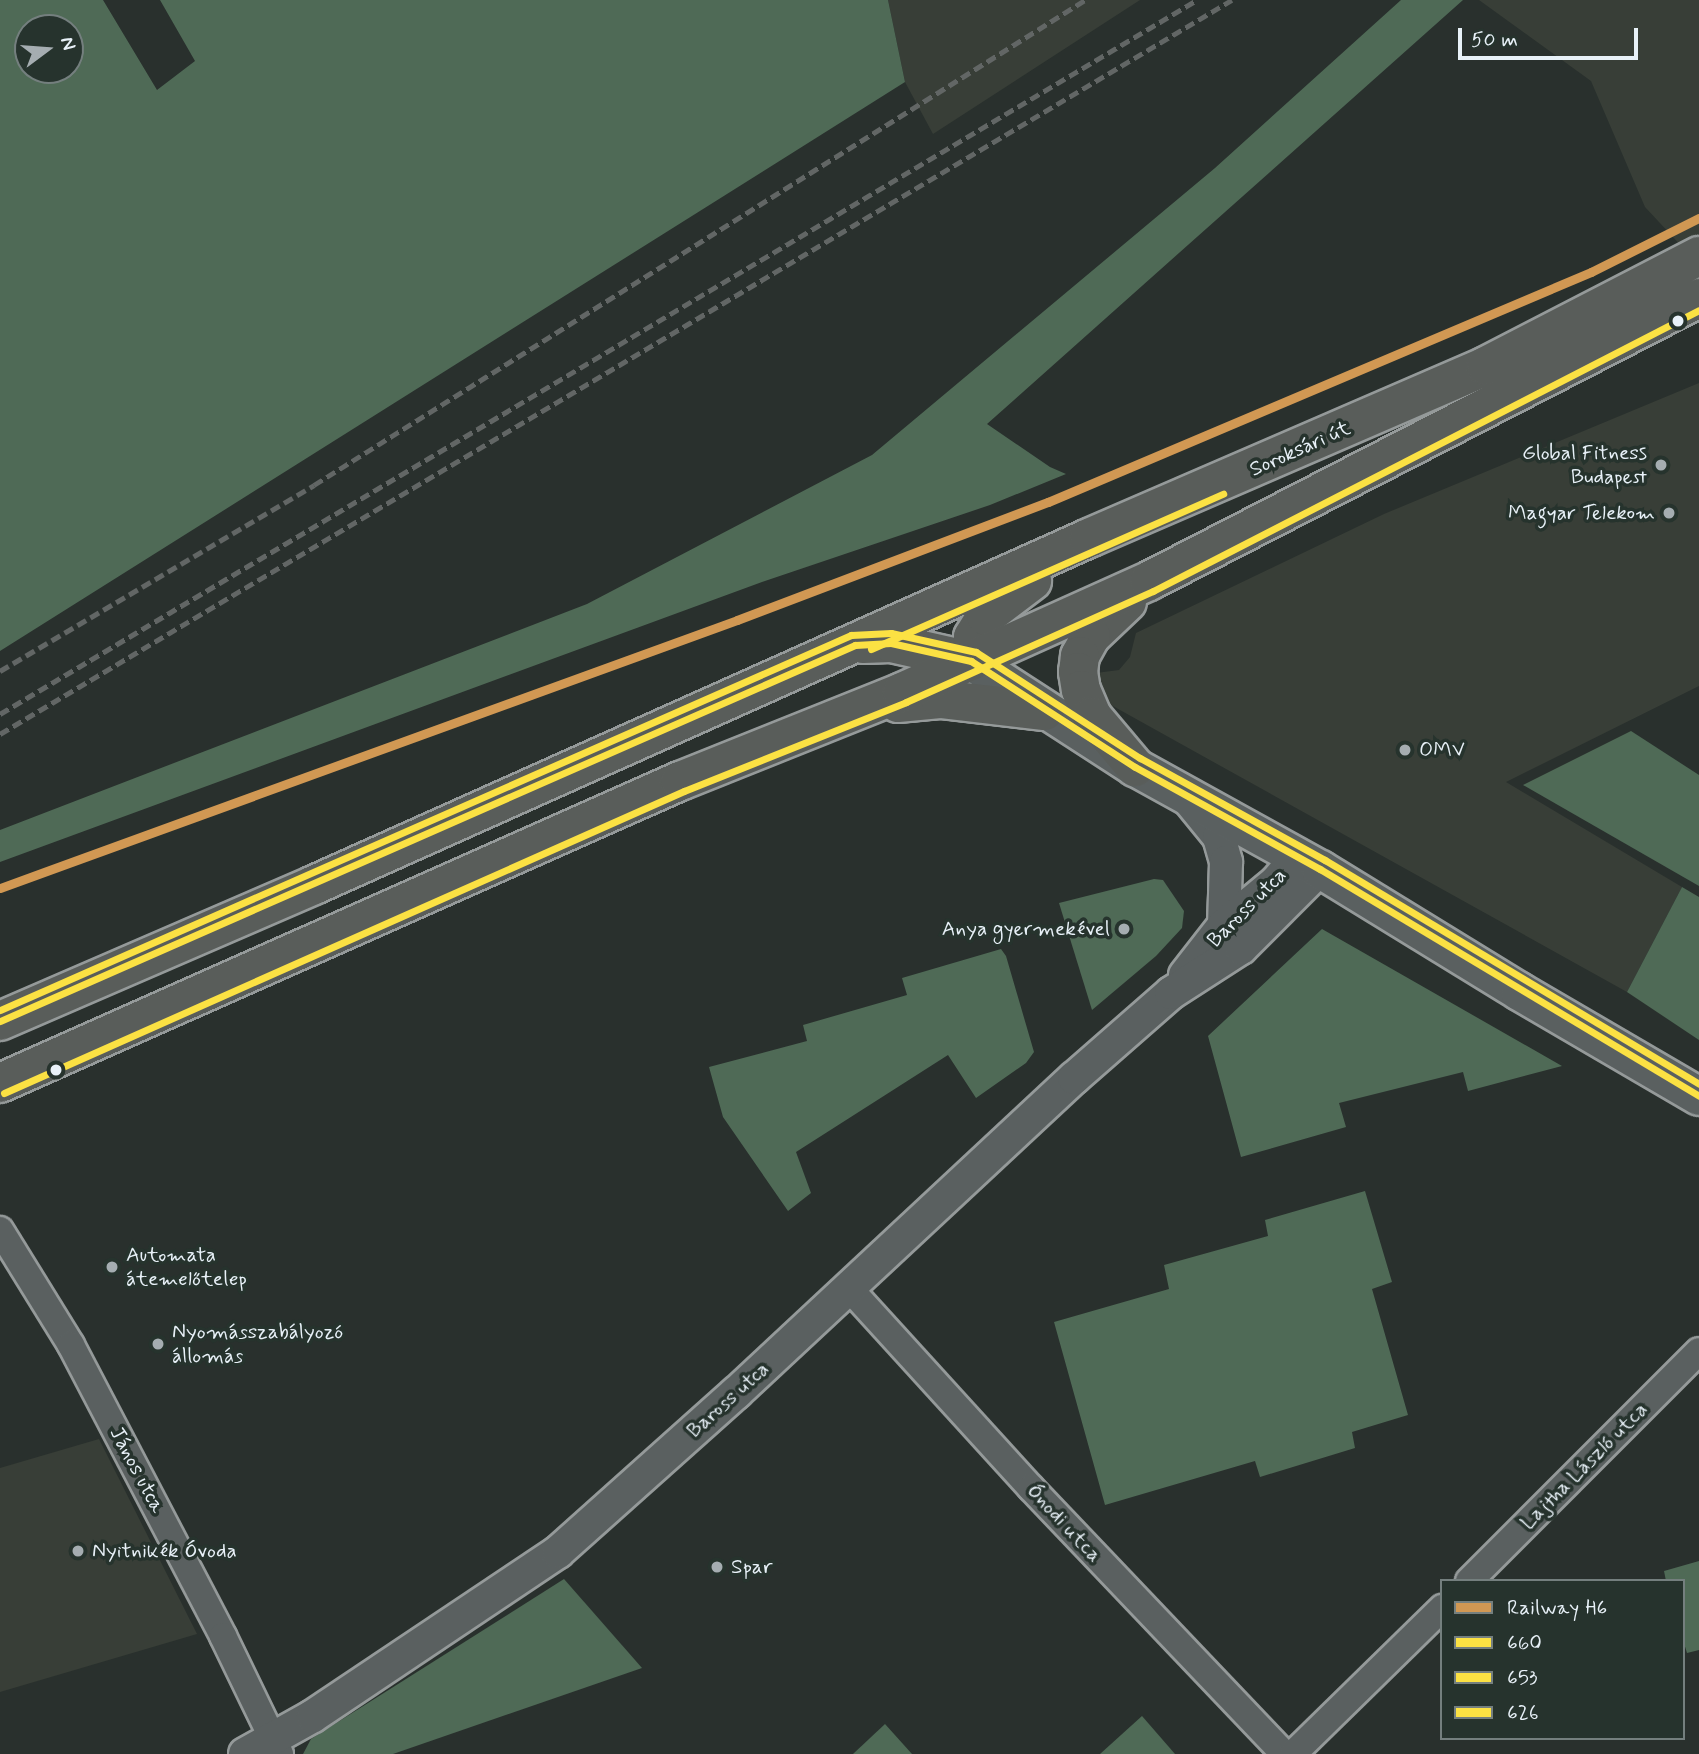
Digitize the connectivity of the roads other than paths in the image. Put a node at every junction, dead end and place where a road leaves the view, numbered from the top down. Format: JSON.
{"nodes":[{"id":1,"x":1699,"y":256,"type":"edge"},
{"id":2,"x":1699,"y":298,"type":"edge"},
{"id":3,"x":1089,"y":538,"type":"junction"},
{"id":4,"x":1149,"y":581,"type":"junction"},
{"id":5,"x":855,"y":645,"type":"junction"},
{"id":6,"x":971,"y":661,"type":"junction"},
{"id":7,"x":855,"y":709,"type":"junction"},
{"id":8,"x":1044,"y":711,"type":"junction"},
{"id":9,"x":1135,"y":766,"type":"junction"},
{"id":10,"x":1183,"y":792,"type":"junction"},
{"id":11,"x":1309,"y":862,"type":"junction"},
{"id":12,"x":1224,"y":925,"type":"junction"},
{"id":13,"x":1171,"y":993,"type":"junction"},
{"id":14,"x":0,"y":1021,"type":"edge"},
{"id":15,"x":0,"y":1083,"type":"edge"},
{"id":16,"x":1699,"y":1096,"type":"edge"},
{"id":17,"x":0,"y":1230,"type":"edge"},
{"id":18,"x":849,"y":1288,"type":"junction"},
{"id":19,"x":1699,"y":1351,"type":"edge"},
{"id":20,"x":1471,"y":1579,"type":"edge"},
{"id":21,"x":1440,"y":1610,"type":"edge"},
{"id":22,"x":277,"y":1746,"type":"edge"},
{"id":23,"x":245,"y":1754,"type":"edge"},
{"id":24,"x":1284,"y":1754,"type":"edge"},
{"id":25,"x":1293,"y":1754,"type":"edge"}],
"edges":[{"from":1,"to":3,"type":"main road","name":"Soroksári út"},
{"from":2,"to":4,"type":"main road"},
{"from":3,"to":5,"type":"main road","name":"Soroksári út"},
{"from":3,"to":6,"type":"main road"},
{"from":4,"to":6,"type":"main road"},
{"from":4,"to":9,"type":"main road"},
{"from":5,"to":6,"type":"main road"},
{"from":5,"to":14,"type":"main road","name":"Soroksári út"},
{"from":6,"to":7,"type":"main road"},
{"from":6,"to":8,"type":"main road"},
{"from":7,"to":8,"type":"main road"},
{"from":7,"to":15,"type":"main road"},
{"from":8,"to":9,"type":"main road"},
{"from":9,"to":10,"type":"main road"},
{"from":10,"to":11,"type":"main road"},
{"from":10,"to":12,"type":"street"},
{"from":11,"to":12,"type":"street","name":"Baross utca"},
{"from":11,"to":13,"type":"street","name":"Baross utca"},
{"from":11,"to":16,"type":"main road"},
{"from":12,"to":13,"type":"street","name":"Baross utca"},
{"from":13,"to":18,"type":"street","name":"Baross utca"},
{"from":17,"to":22,"type":"street","name":"János utca"},
{"from":18,"to":22,"type":"street","name":"Baross utca"},
{"from":18,"to":24,"type":"street","name":"Ónodi utca"},
{"from":19,"to":20,"type":"street","name":"Lajtha László utca"},
{"from":21,"to":25,"type":"street"},
{"from":22,"to":23,"type":"street","name":"Baross utca"}]}
